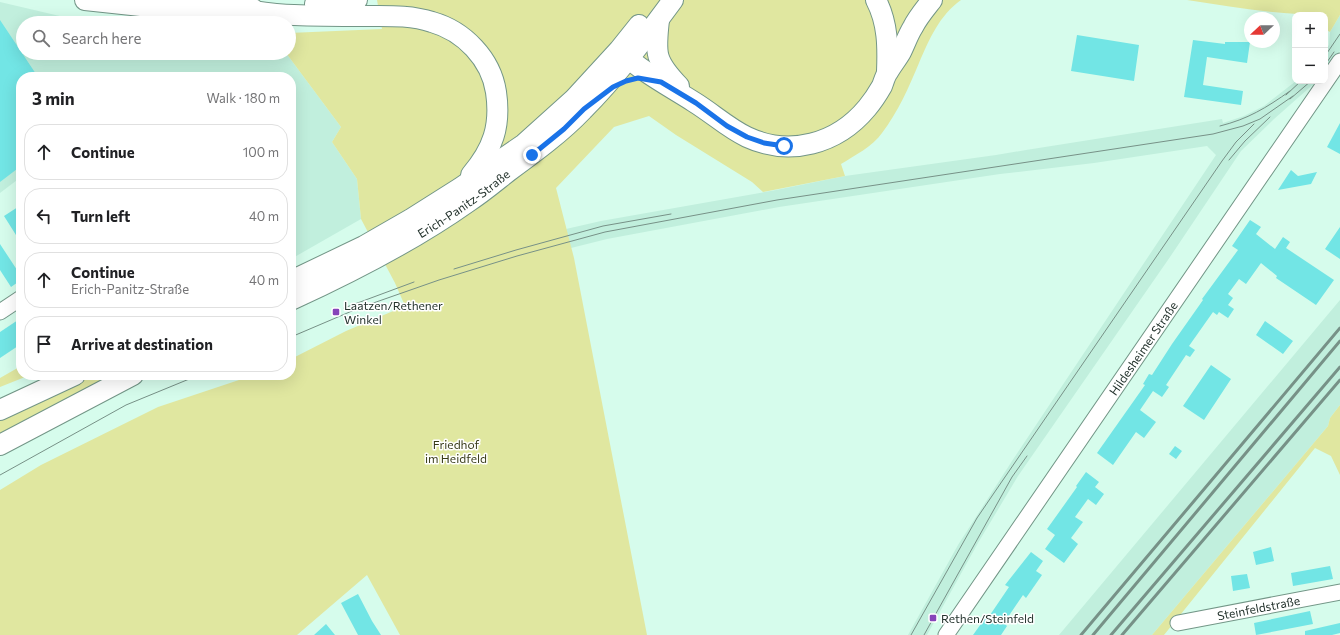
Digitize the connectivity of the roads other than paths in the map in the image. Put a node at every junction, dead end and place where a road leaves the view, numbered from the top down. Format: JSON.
{"nodes":[{"id":1,"x":85,"y":0,"type":"edge"},
{"id":2,"x":357,"y":0,"type":"edge"},
{"id":3,"x":659,"y":0,"type":"edge"},
{"id":4,"x":673,"y":0,"type":"edge"},
{"id":5,"x":876,"y":0,"type":"edge"},
{"id":6,"x":932,"y":0,"type":"edge"},
{"id":7,"x":240,"y":10,"type":"junction"},
{"id":8,"x":659,"y":20,"type":"junction"},
{"id":9,"x":624,"y":55,"type":"junction"},
{"id":10,"x":1340,"y":61,"type":"edge"},
{"id":11,"x":887,"y":72,"type":"junction"},
{"id":12,"x":661,"y":82,"type":"junction"},
{"id":13,"x":696,"y":103,"type":"junction"},
{"id":14,"x":584,"y":109,"type":"junction"},
{"id":15,"x":460,"y":188,"type":"junction"},
{"id":16,"x":296,"y":279,"type":"edge"},
{"id":17,"x":296,"y":298,"type":"edge"},
{"id":18,"x":16,"y":301,"type":"edge"},
{"id":19,"x":0,"y":312,"type":"edge"},
{"id":20,"x":64,"y":380,"type":"edge"},
{"id":21,"x":124,"y":380,"type":"edge"},
{"id":22,"x":0,"y":410,"type":"edge"},
{"id":23,"x":0,"y":445,"type":"edge"},
{"id":24,"x":1340,"y":592,"type":"edge"},
{"id":25,"x":1178,"y":623,"type":"dead end"},
{"id":26,"x":946,"y":635,"type":"edge"}],
"edges":[{"from":1,"to":7,"type":"main road"},
{"from":2,"to":7,"type":"main road"},
{"from":3,"to":9,"type":"main road","name":"Erich-Panitz-Straße"},
{"from":4,"to":8,"type":"main road","name":"Erich-Panitz-Straße"},
{"from":5,"to":11,"type":"main road"},
{"from":6,"to":11,"type":"main road"},
{"from":7,"to":15,"type":"main road"},
{"from":8,"to":9,"type":"main road","name":"Erich-Panitz-Straße"},
{"from":8,"to":13,"type":"main road"},
{"from":9,"to":12,"type":"main road"},
{"from":9,"to":14,"type":"main road","name":"Erich-Panitz-Straße"},
{"from":9,"to":15,"type":"main road","name":"Erich-Panitz-Straße"},
{"from":10,"to":26,"type":"street","name":"Hildesheimer Straße"},
{"from":11,"to":13,"type":"main road"},
{"from":12,"to":13,"type":"main road"},
{"from":12,"to":14,"type":"main road"},
{"from":14,"to":17,"type":"main road","name":"Erich-Panitz-Straße"},
{"from":15,"to":16,"type":"main road","name":"Erich-Panitz-Straße"},
{"from":18,"to":19,"type":"street"},
{"from":20,"to":22,"type":"main road"},
{"from":21,"to":23,"type":"main road"},
{"from":24,"to":25,"type":"street","name":"Steinfeldstraße"}]}
